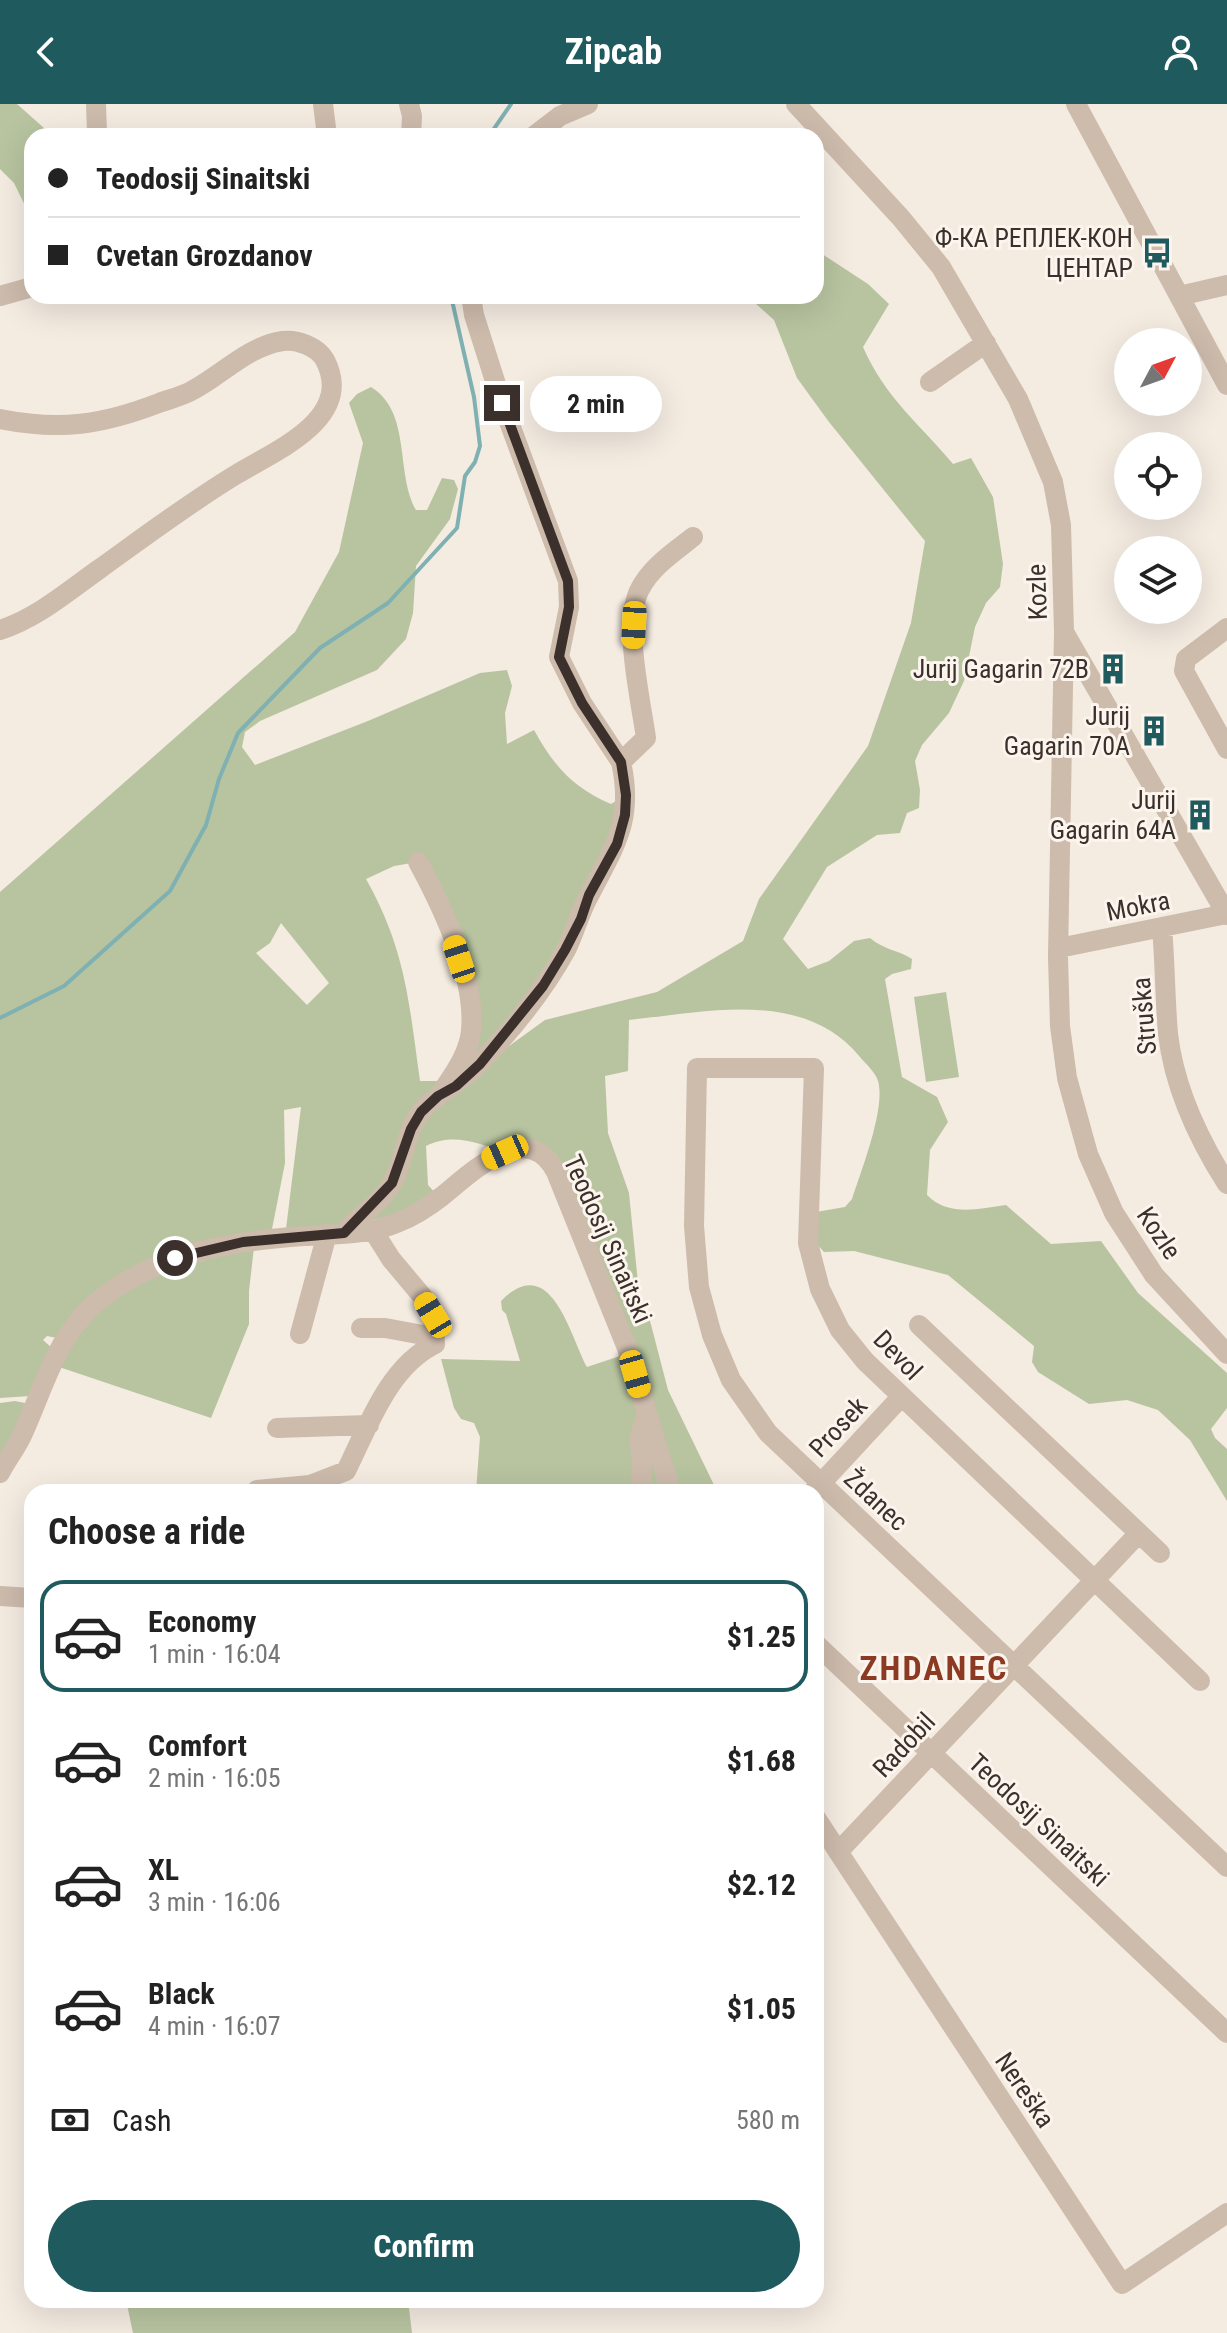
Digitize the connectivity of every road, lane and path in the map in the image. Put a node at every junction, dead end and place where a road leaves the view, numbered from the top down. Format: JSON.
{"nodes":[{"id":1,"x":96,"y":104,"type":"edge"},
{"id":2,"x":323,"y":104,"type":"edge"},
{"id":3,"x":409,"y":104,"type":"edge"},
{"id":4,"x":588,"y":104,"type":"edge"},
{"id":5,"x":796,"y":104,"type":"edge"},
{"id":6,"x":1076,"y":104,"type":"edge"},
{"id":7,"x":97,"y":128,"type":"edge"},
{"id":8,"x":326,"y":128,"type":"edge"},
{"id":9,"x":411,"y":128,"type":"edge"},
{"id":10,"x":544,"y":128,"type":"edge"},
{"id":11,"x":818,"y":128,"type":"edge"},
{"id":12,"x":824,"y":134,"type":"edge"},
{"id":13,"x":1227,"y":285,"type":"edge"},
{"id":14,"x":24,"y":289,"type":"edge"},
{"id":15,"x":0,"y":296,"type":"edge"},
{"id":16,"x":1179,"y":296,"type":"junction"},
{"id":17,"x":472,"y":304,"type":"edge"},
{"id":18,"x":986,"y":343,"type":"junction"},
{"id":19,"x":930,"y":382,"type":"dead end"},
{"id":20,"x":1227,"y":385,"type":"edge"},
{"id":21,"x":0,"y":419,"type":"edge"},
{"id":22,"x":693,"y":537,"type":"dead end"},
{"id":23,"x":1227,"y":628,"type":"edge"},
{"id":24,"x":0,"y":630,"type":"edge"},
{"id":25,"x":1064,"y":632,"type":"junction"},
{"id":26,"x":1227,"y":749,"type":"edge"},
{"id":27,"x":621,"y":762,"type":"junction"},
{"id":28,"x":418,"y":862,"type":"dead end"},
{"id":29,"x":1227,"y":915,"type":"edge"},
{"id":30,"x":1162,"y":927,"type":"junction"},
{"id":31,"x":1059,"y":948,"type":"junction"},
{"id":32,"x":697,"y":1068,"type":"joint"},
{"id":33,"x":438,"y":1096,"type":"junction"},
{"id":34,"x":1227,"y":1184,"type":"edge"},
{"id":35,"x":374,"y":1232,"type":"junction"},
{"id":36,"x":335,"y":1234,"type":"junction"},
{"id":37,"x":919,"y":1325,"type":"dead end"},
{"id":38,"x":361,"y":1328,"type":"dead end"},
{"id":39,"x":300,"y":1334,"type":"dead end"},
{"id":40,"x":434,"y":1337,"type":"junction"},
{"id":41,"x":1227,"y":1354,"type":"edge"},
{"id":42,"x":901,"y":1397,"type":"junction"},
{"id":43,"x":647,"y":1417,"type":"junction"},
{"id":44,"x":369,"y":1425,"type":"junction"},
{"id":45,"x":277,"y":1428,"type":"dead end"},
{"id":46,"x":0,"y":1473,"type":"edge"},
{"id":47,"x":313,"y":1484,"type":"edge"},
{"id":48,"x":641,"y":1484,"type":"edge"},
{"id":49,"x":668,"y":1484,"type":"edge"},
{"id":50,"x":813,"y":1484,"type":"edge"},
{"id":51,"x":821,"y":1484,"type":"edge"},
{"id":52,"x":824,"y":1494,"type":"edge"},
{"id":53,"x":1139,"y":1533,"type":"junction"},
{"id":54,"x":1160,"y":1553,"type":"dead end"},
{"id":55,"x":1095,"y":1579,"type":"junction"},
{"id":56,"x":0,"y":1596,"type":"edge"},
{"id":57,"x":24,"y":1598,"type":"edge"},
{"id":58,"x":824,"y":1652,"type":"edge"},
{"id":59,"x":1014,"y":1665,"type":"junction"},
{"id":60,"x":1200,"y":1681,"type":"dead end"},
{"id":61,"x":931,"y":1754,"type":"junction"},
{"id":62,"x":824,"y":1830,"type":"edge"},
{"id":63,"x":838,"y":1852,"type":"junction"},
{"id":64,"x":1227,"y":1867,"type":"edge"},
{"id":65,"x":1227,"y":2033,"type":"edge"},
{"id":66,"x":1227,"y":2213,"type":"edge"}],
"edges":[{"from":1,"to":7,"type":"street"},
{"from":2,"to":8,"type":"street"},
{"from":3,"to":9,"type":"street"},
{"from":4,"to":10,"type":"street"},
{"from":5,"to":11,"type":"street","name":"Kozle"},
{"from":6,"to":16,"type":"street"},
{"from":12,"to":18,"type":"street","name":"Kozle"},
{"from":13,"to":16,"type":"street"},
{"from":14,"to":15,"type":"street"},
{"from":16,"to":20,"type":"street"},
{"from":17,"to":27,"type":"street"},
{"from":18,"to":19,"type":"street"},
{"from":18,"to":25,"type":"street","name":"Kozle"},
{"from":21,"to":24,"type":"street"},
{"from":22,"to":27,"type":"street"},
{"from":23,"to":26,"type":"street"},
{"from":25,"to":29,"type":"street"},
{"from":25,"to":31,"type":"street","name":"Kozle"},
{"from":27,"to":33,"type":"street"},
{"from":28,"to":33,"type":"street"},
{"from":29,"to":30,"type":"street","name":"Mokra"},
{"from":30,"to":31,"type":"street","name":"Mokra"},
{"from":30,"to":34,"type":"street","name":"Struška"},
{"from":31,"to":41,"type":"street","name":"Kozle"},
{"from":32,"to":42,"type":"street","name":"Devol"},
{"from":32,"to":50,"type":"street","name":"Ždanec"},
{"from":33,"to":36,"type":"street"},
{"from":35,"to":36,"type":"street","name":"Teodosij Sinaitski"},
{"from":35,"to":40,"type":"street"},
{"from":35,"to":43,"type":"street","name":"Teodosij Sinaitski"},
{"from":36,"to":39,"type":"street"},
{"from":36,"to":46,"type":"street","name":"Teodosij Sinaitski"},
{"from":37,"to":53,"type":"street","name":"Devol"},
{"from":38,"to":40,"type":"street"},
{"from":40,"to":44,"type":"street"},
{"from":42,"to":51,"type":"street","name":"Prosek"},
{"from":42,"to":55,"type":"street","name":"Devol"},
{"from":43,"to":48,"type":"street"},
{"from":43,"to":49,"type":"street","name":"Teodosij Sinaitski"},
{"from":44,"to":45,"type":"street"},
{"from":44,"to":47,"type":"street"},
{"from":52,"to":59,"type":"street","name":"Ždanec"},
{"from":53,"to":54,"type":"street","name":"Devol"},
{"from":53,"to":55,"type":"street","name":"Radobil"},
{"from":55,"to":59,"type":"street","name":"Radobil"},
{"from":55,"to":60,"type":"street","name":"Devol"},
{"from":56,"to":57,"type":"street"},
{"from":58,"to":61,"type":"street","name":"Teodosij Sinaitski"},
{"from":59,"to":61,"type":"street","name":"Radobil"},
{"from":59,"to":64,"type":"street","name":"Ždanec"},
{"from":61,"to":63,"type":"street","name":"Radobil"},
{"from":61,"to":65,"type":"street","name":"Teodosij Sinaitski"},
{"from":62,"to":63,"type":"street","name":"Nereška"},
{"from":63,"to":66,"type":"street","name":"Nereška"}]}
